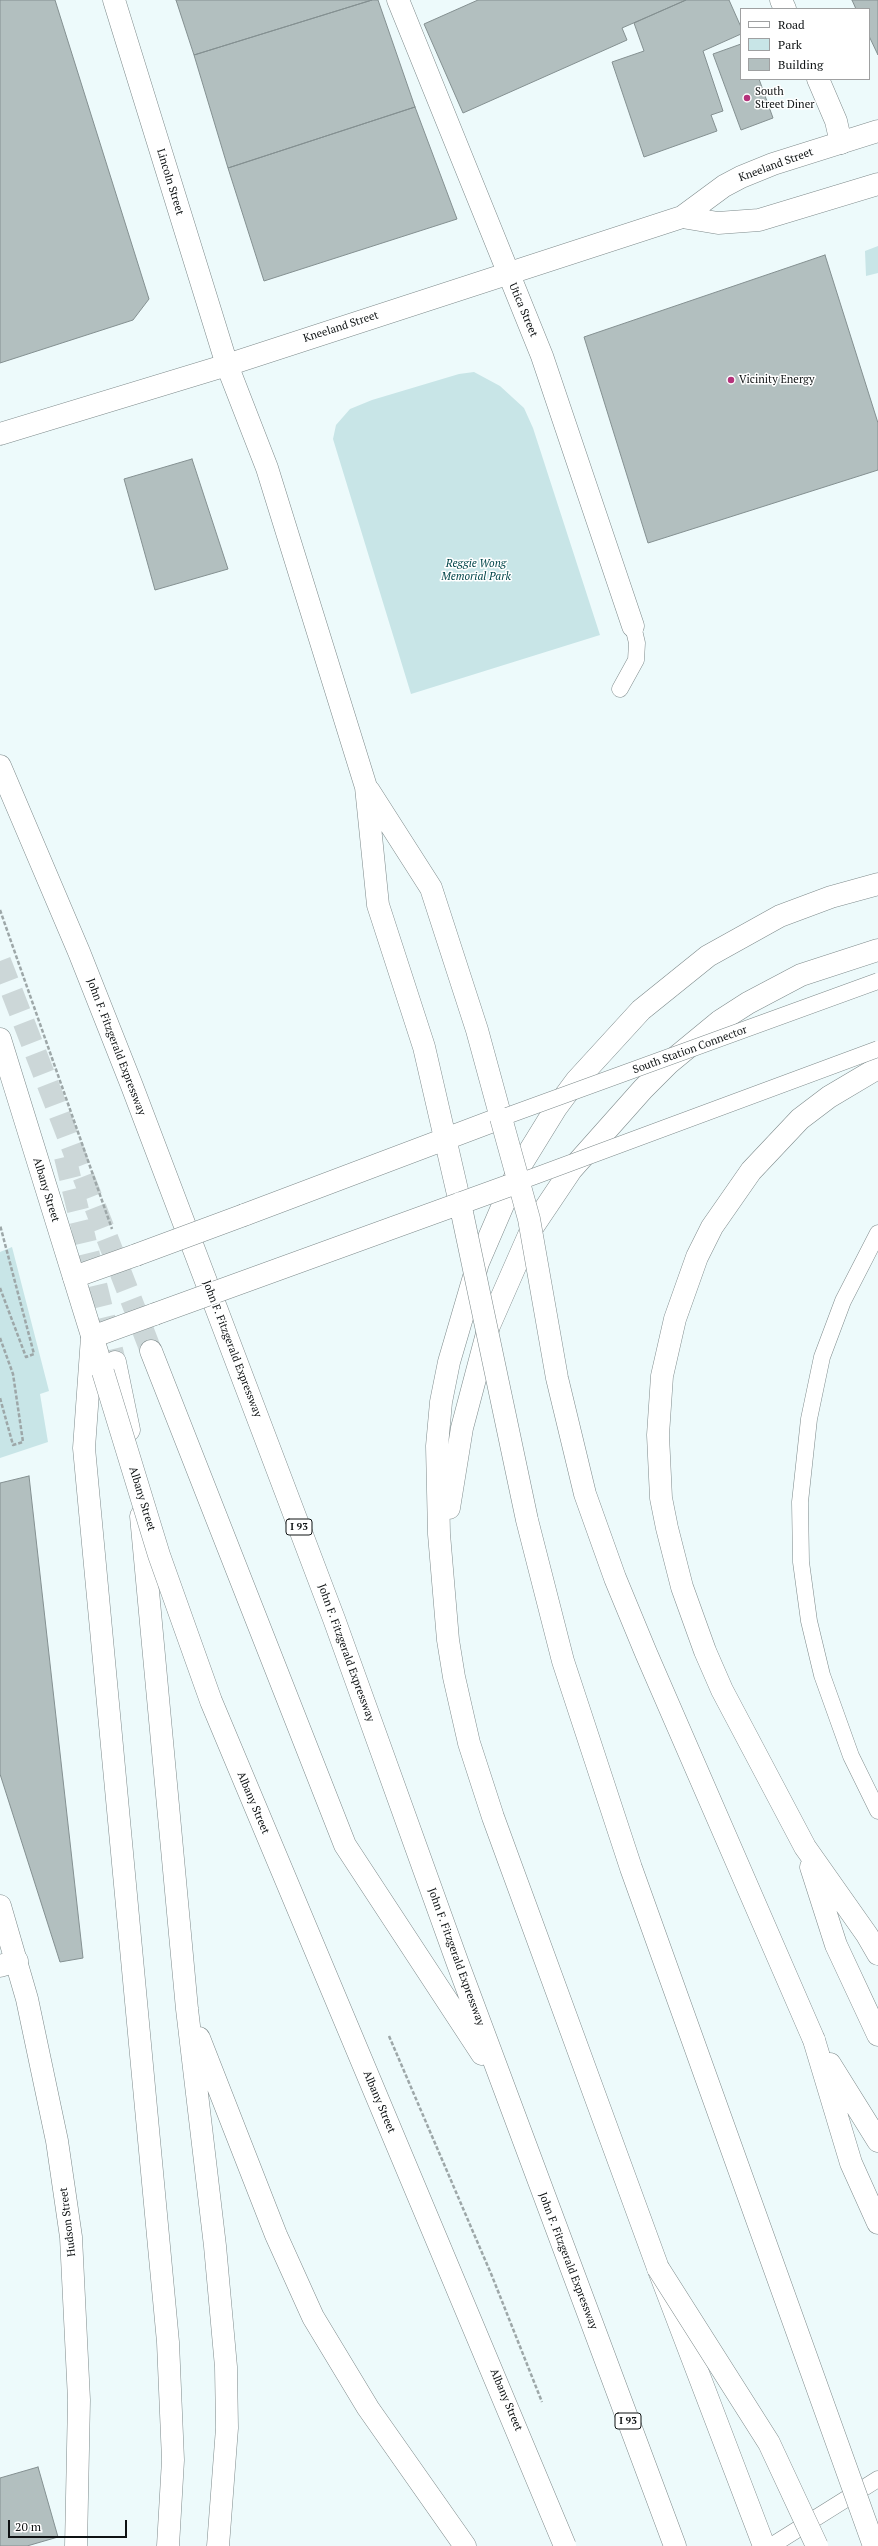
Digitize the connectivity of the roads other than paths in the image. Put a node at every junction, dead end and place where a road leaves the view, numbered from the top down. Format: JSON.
{"nodes":[{"id":1,"x":114,"y":0,"type":"edge"},
{"id":2,"x":398,"y":0,"type":"edge"},
{"id":3,"x":818,"y":80,"type":"edge"},
{"id":4,"x":878,"y":131,"type":"edge"},
{"id":5,"x":841,"y":143,"type":"junction"},
{"id":6,"x":878,"y":184,"type":"edge"},
{"id":7,"x":682,"y":217,"type":"junction"},
{"id":8,"x":507,"y":273,"type":"junction"},
{"id":9,"x":227,"y":364,"type":"junction"},
{"id":10,"x":0,"y":434,"type":"edge"},
{"id":11,"x":633,"y":626,"type":"joint"},
{"id":12,"x":620,"y":689,"type":"dead end"},
{"id":13,"x":0,"y":766,"type":"edge"},
{"id":14,"x":366,"y":787,"type":"junction"},
{"id":15,"x":878,"y":884,"type":"edge"},
{"id":16,"x":878,"y":950,"type":"edge"},
{"id":17,"x":878,"y":981,"type":"edge"},
{"id":18,"x":0,"y":1039,"type":"edge"},
{"id":19,"x":878,"y":1050,"type":"edge"},
{"id":20,"x":878,"y":1068,"type":"edge"},
{"id":21,"x":501,"y":1118,"type":"junction"},
{"id":22,"x":446,"y":1140,"type":"junction"},
{"id":23,"x":519,"y":1182,"type":"junction"},
{"id":24,"x":460,"y":1204,"type":"junction"},
{"id":25,"x":878,"y":1233,"type":"edge"},
{"id":26,"x":74,"y":1277,"type":"junction"},
{"id":27,"x":92,"y":1337,"type":"junction"},
{"id":28,"x":151,"y":1351,"type":"tunnel mouth"},
{"id":29,"x":102,"y":1371,"type":"junction"},
{"id":30,"x":444,"y":1602,"type":"junction"},
{"id":31,"x":878,"y":1812,"type":"edge"},
{"id":32,"x":805,"y":1847,"type":"junction"},
{"id":33,"x":0,"y":1906,"type":"edge"},
{"id":34,"x":878,"y":1954,"type":"edge"},
{"id":35,"x":8,"y":1963,"type":"edge"},
{"id":36,"x":187,"y":2009,"type":"junction"},
{"id":37,"x":878,"y":2035,"type":"edge"},
{"id":38,"x":814,"y":2040,"type":"junction"},
{"id":39,"x":504,"y":2088,"type":"junction"},
{"id":40,"x":878,"y":2141,"type":"edge"},
{"id":41,"x":878,"y":2223,"type":"edge"},
{"id":42,"x":658,"y":2268,"type":"junction"},
{"id":43,"x":878,"y":2479,"type":"edge"},
{"id":44,"x":76,"y":2546,"type":"edge"},
{"id":45,"x":168,"y":2546,"type":"edge"},
{"id":46,"x":218,"y":2546,"type":"edge"},
{"id":47,"x":465,"y":2546,"type":"edge"},
{"id":48,"x":565,"y":2546,"type":"edge"},
{"id":49,"x":675,"y":2546,"type":"edge"},
{"id":50,"x":764,"y":2546,"type":"edge"},
{"id":51,"x":771,"y":2546,"type":"edge"},
{"id":52,"x":818,"y":2546,"type":"edge"},
{"id":53,"x":874,"y":2546,"type":"edge"}],
"edges":[{"from":1,"to":9,"type":"main road","name":"Lincoln Street"},
{"from":2,"to":8,"type":"main road","name":"Utica Street"},
{"from":3,"to":5,"type":"main road"},
{"from":4,"to":5,"type":"main road","name":"Kneeland Street"},
{"from":5,"to":7,"type":"main road","name":"Kneeland Street"},
{"from":6,"to":7,"type":"main road","name":"Kneeland Street"},
{"from":7,"to":8,"type":"main road","name":"Kneeland Street"},
{"from":8,"to":9,"type":"main road","name":"Kneeland Street"},
{"from":8,"to":11,"type":"main road","name":"Utica Street"},
{"from":9,"to":10,"type":"main road","name":"Kneeland Street"},
{"from":9,"to":14,"type":"main road","name":"Lincoln Street"},
{"from":11,"to":12,"type":"lane"},
{"from":13,"to":39,"type":"main road","name":"John F. Fitzgerald Expressway","number":"I 93"},
{"from":14,"to":21,"type":"main road"},
{"from":14,"to":22,"type":"main road"},
{"from":15,"to":30,"type":"main road"},
{"from":16,"to":30,"type":"main road"},
{"from":17,"to":21,"type":"lane","name":"South Station Connector","bridge":true},
{"from":18,"to":26,"type":"main road","name":"Albany Street"},
{"from":19,"to":23,"type":"lane","bridge":true},
{"from":20,"to":32,"type":"main road"},
{"from":21,"to":22,"type":"main road"},
{"from":21,"to":23,"type":"main road","bridge":true},
{"from":22,"to":24,"type":"main road"},
{"from":22,"to":26,"type":"main road","bridge":true},
{"from":23,"to":24,"type":"main road","bridge":true},
{"from":23,"to":38,"type":"main road","bridge":true},
{"from":24,"to":27,"type":"main road","bridge":true},
{"from":24,"to":53,"type":"main road","bridge":true},
{"from":25,"to":31,"type":"lane"},
{"from":26,"to":27,"type":"main road","name":"Albany Street"},
{"from":27,"to":29,"type":"main road","name":"Albany Street"},
{"from":28,"to":39,"type":"main road"},
{"from":29,"to":36,"type":"main road"},
{"from":29,"to":45,"type":"main road"},
{"from":29,"to":48,"type":"main road","name":"Albany Street","bridge":true},
{"from":30,"to":42,"type":"main road"},
{"from":32,"to":34,"type":"main road"},
{"from":32,"to":37,"type":"main road"},
{"from":33,"to":35,"type":"main road","name":"Hudson Street"},
{"from":35,"to":44,"type":"main road","name":"Hudson Street"},
{"from":36,"to":46,"type":"main road"},
{"from":36,"to":47,"type":"main road"},
{"from":38,"to":40,"type":"main road"},
{"from":38,"to":41,"type":"main road"},
{"from":39,"to":49,"type":"main road","name":"John F. Fitzgerald Expressway","number":"I 93"},
{"from":42,"to":50,"type":"main road","bridge":true},
{"from":42,"to":52,"type":"main road","bridge":true},
{"from":43,"to":51,"type":"lane"}]}
